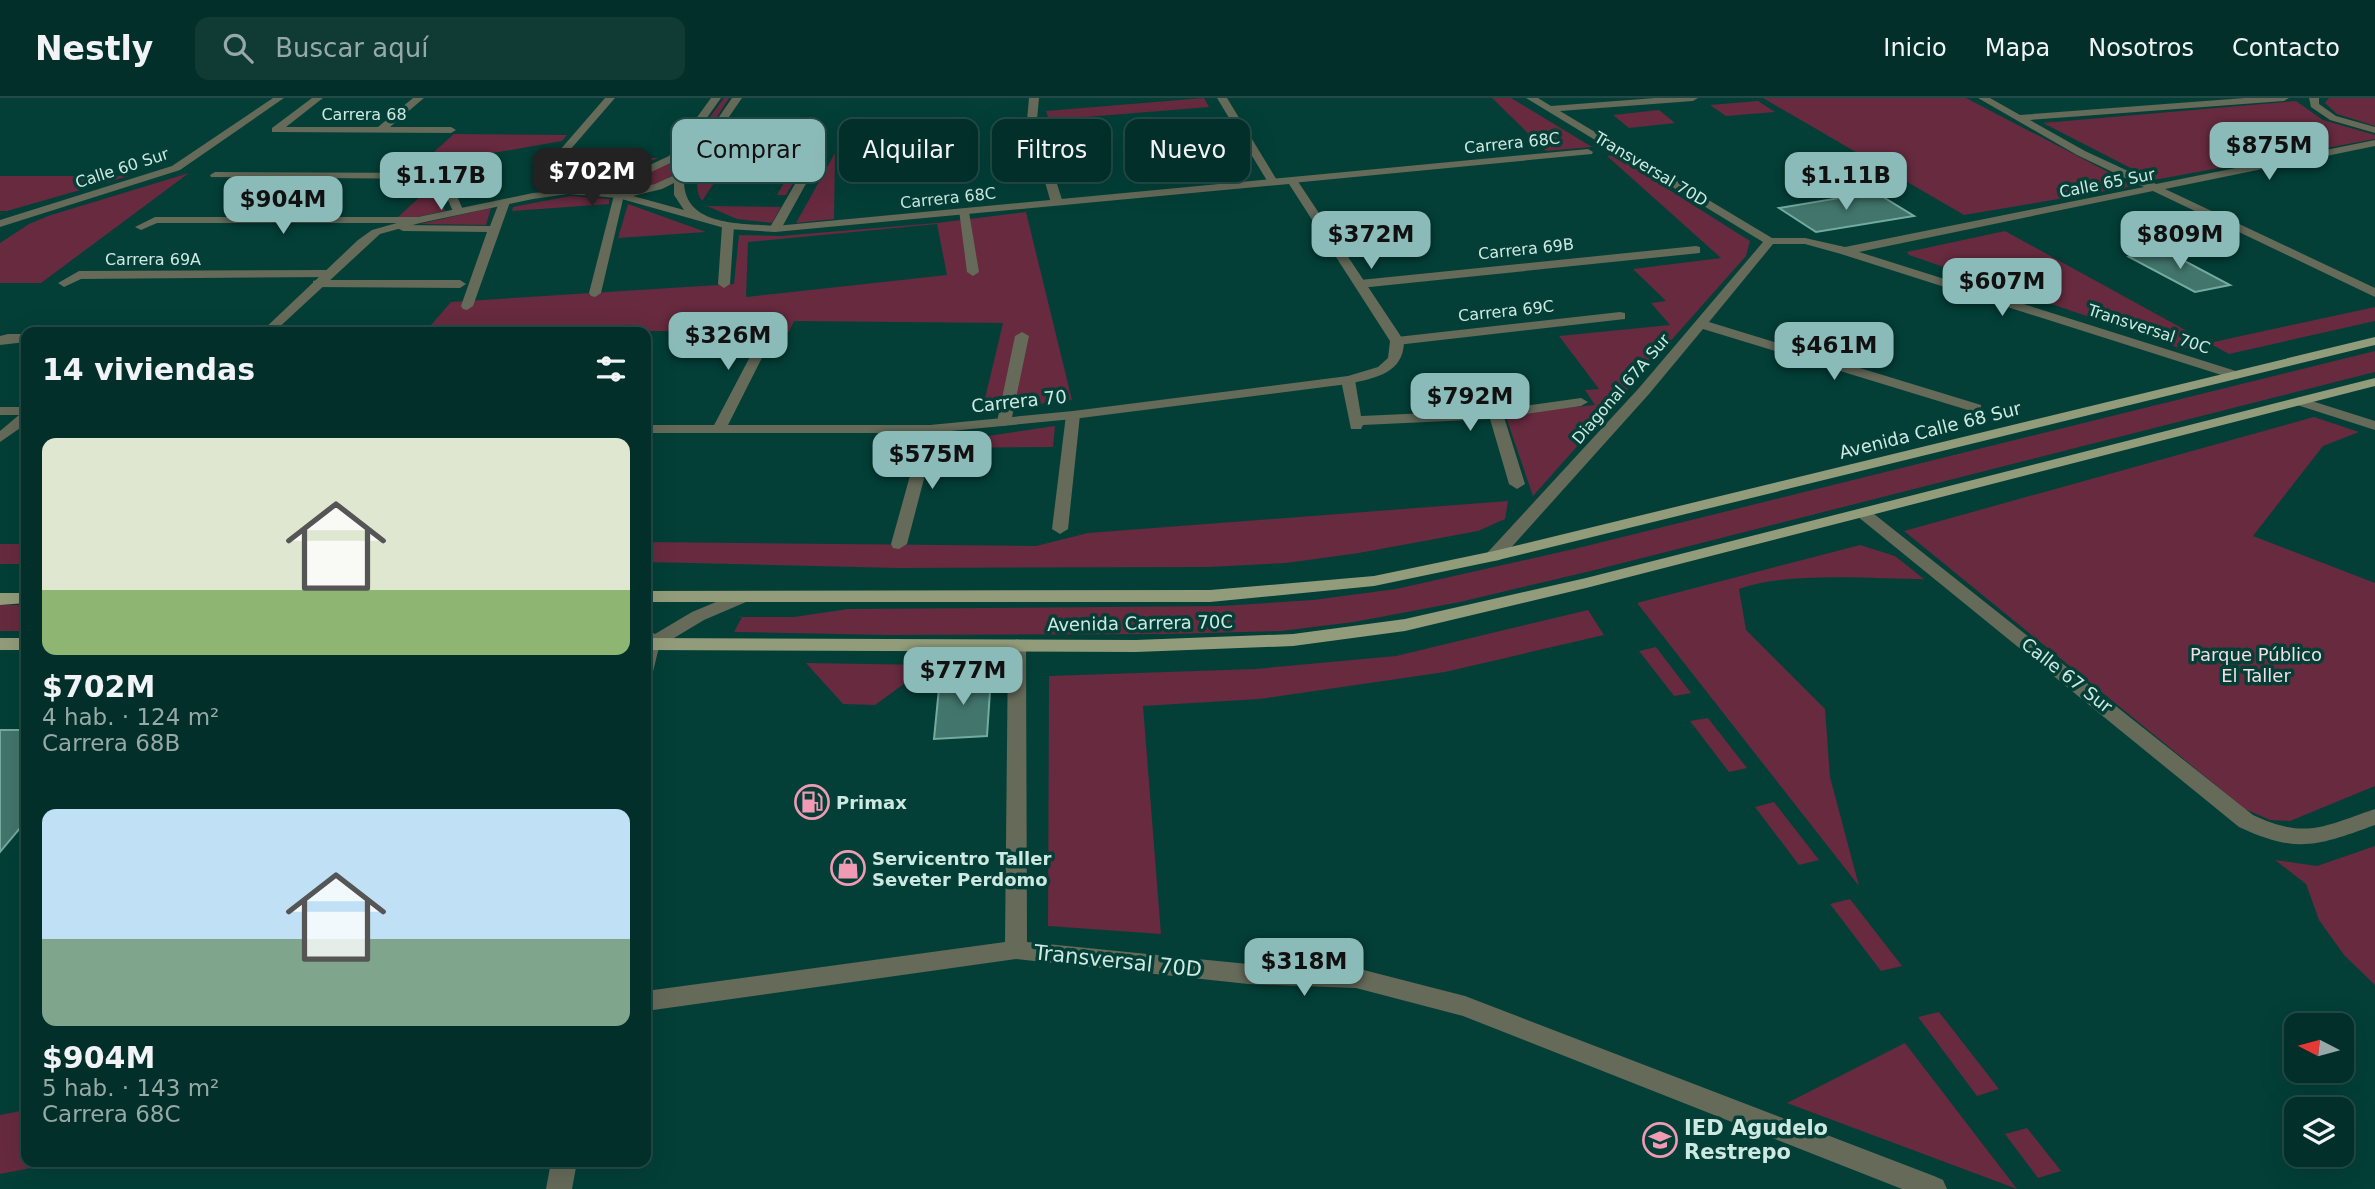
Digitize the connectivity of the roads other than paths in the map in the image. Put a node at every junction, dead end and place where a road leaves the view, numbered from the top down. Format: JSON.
{"nodes":[{"id":1,"x":279,"y":98,"type":"edge"},
{"id":2,"x":318,"y":98,"type":"edge"},
{"id":3,"x":419,"y":98,"type":"edge"},
{"id":4,"x":610,"y":98,"type":"edge"},
{"id":5,"x":716,"y":98,"type":"edge"},
{"id":6,"x":737,"y":98,"type":"edge"},
{"id":7,"x":1034,"y":98,"type":"edge"},
{"id":8,"x":1222,"y":98,"type":"edge"},
{"id":9,"x":1531,"y":98,"type":"edge"},
{"id":10,"x":1693,"y":98,"type":"edge"},
{"id":11,"x":1983,"y":98,"type":"edge"},
{"id":12,"x":2284,"y":98,"type":"edge"},
{"id":13,"x":2314,"y":98,"type":"edge"},
{"id":14,"x":1550,"y":109,"type":"junction"},
{"id":15,"x":2017,"y":118,"type":"junction"},
{"id":16,"x":722,"y":119,"type":"edge"},
{"id":17,"x":380,"y":130,"type":"junction"},
{"id":18,"x":451,"y":130,"type":"dead end"},
{"id":19,"x":2375,"y":130,"type":"edge"},
{"id":20,"x":2375,"y":143,"type":"edge"},
{"id":21,"x":1588,"y":152,"type":"dead end"},
{"id":22,"x":645,"y":171,"type":"junction"},
{"id":23,"x":215,"y":175,"type":"dead end"},
{"id":24,"x":672,"y":180,"type":"edge"},
{"id":25,"x":1292,"y":180,"type":"junction"},
{"id":26,"x":679,"y":182,"type":"edge"},
{"id":27,"x":802,"y":182,"type":"edge"},
{"id":28,"x":1273,"y":182,"type":"junction"},
{"id":29,"x":2156,"y":189,"type":"junction"},
{"id":30,"x":568,"y":191,"type":"junction"},
{"id":31,"x":619,"y":195,"type":"junction"},
{"id":32,"x":504,"y":202,"type":"junction"},
{"id":33,"x":1057,"y":203,"type":"junction"},
{"id":34,"x":458,"y":212,"type":"junction"},
{"id":35,"x":963,"y":212,"type":"junction"},
{"id":36,"x":694,"y":216,"type":"junction"},
{"id":37,"x":418,"y":220,"type":"junction"},
{"id":38,"x":0,"y":225,"type":"edge"},
{"id":39,"x":729,"y":226,"type":"junction"},
{"id":40,"x":141,"y":227,"type":"dead end"},
{"id":41,"x":387,"y":228,"type":"junction"},
{"id":42,"x":494,"y":229,"type":"junction"},
{"id":43,"x":775,"y":229,"type":"junction"},
{"id":44,"x":1770,"y":241,"type":"junction"},
{"id":45,"x":1696,"y":250,"type":"dead end"},
{"id":46,"x":1845,"y":251,"type":"junction"},
{"id":47,"x":973,"y":272,"type":"dead end"},
{"id":48,"x":328,"y":274,"type":"junction"},
{"id":49,"x":64,"y":283,"type":"dead end"},
{"id":50,"x":317,"y":284,"type":"junction"},
{"id":51,"x":460,"y":284,"type":"dead end"},
{"id":52,"x":724,"y":284,"type":"dead end"},
{"id":53,"x":1360,"y":284,"type":"junction"},
{"id":54,"x":595,"y":293,"type":"dead end"},
{"id":55,"x":2375,"y":293,"type":"edge"},
{"id":56,"x":467,"y":306,"type":"dead end"},
{"id":57,"x":1620,"y":316,"type":"dead end"},
{"id":58,"x":1701,"y":324,"type":"junction"},
{"id":59,"x":272,"y":327,"type":"edge"},
{"id":60,"x":769,"y":332,"type":"dead end"},
{"id":61,"x":1022,"y":336,"type":"dead end"},
{"id":62,"x":21,"y":338,"type":"edge"},
{"id":63,"x":0,"y":341,"type":"edge"},
{"id":64,"x":1397,"y":341,"type":"junction"},
{"id":65,"x":2375,"y":341,"type":"edge"},
{"id":66,"x":2234,"y":375,"type":"junction"},
{"id":67,"x":1348,"y":380,"type":"junction"},
{"id":68,"x":2375,"y":382,"type":"edge"},
{"id":69,"x":2300,"y":401,"type":"junction"},
{"id":70,"x":1581,"y":402,"type":"dead end"},
{"id":71,"x":1976,"y":408,"type":"dead end"},
{"id":72,"x":0,"y":411,"type":"edge"},
{"id":73,"x":21,"y":411,"type":"edge"},
{"id":74,"x":1496,"y":414,"type":"junction"},
{"id":75,"x":1073,"y":415,"type":"junction"},
{"id":76,"x":21,"y":421,"type":"edge"},
{"id":77,"x":1004,"y":422,"type":"junction"},
{"id":78,"x":2375,"y":426,"type":"edge"},
{"id":79,"x":651,"y":429,"type":"edge"},
{"id":80,"x":719,"y":429,"type":"junction"},
{"id":81,"x":930,"y":429,"type":"junction"},
{"id":82,"x":0,"y":438,"type":"edge"},
{"id":83,"x":1517,"y":484,"type":"dead end"},
{"id":84,"x":1863,"y":513,"type":"junction"},
{"id":85,"x":1060,"y":529,"type":"dead end"},
{"id":86,"x":899,"y":544,"type":"dead end"},
{"id":87,"x":1494,"y":556,"type":"junction"},
{"id":88,"x":651,"y":597,"type":"edge"},
{"id":89,"x":0,"y":598,"type":"edge"},
{"id":90,"x":21,"y":598,"type":"edge"},
{"id":91,"x":740,"y":598,"type":"junction"},
{"id":92,"x":651,"y":638,"type":"edge"},
{"id":93,"x":651,"y":640,"type":"edge"},
{"id":94,"x":0,"y":644,"type":"edge"},
{"id":95,"x":21,"y":644,"type":"edge"},
{"id":96,"x":1017,"y":645,"type":"junction"},
{"id":97,"x":2375,"y":817,"type":"edge"},
{"id":98,"x":1016,"y":950,"type":"junction"},
{"id":99,"x":651,"y":1000,"type":"edge"},
{"id":100,"x":563,"y":1167,"type":"edge"},
{"id":101,"x":559,"y":1189,"type":"edge"},
{"id":102,"x":1934,"y":1189,"type":"edge"}],
"edges":[{"from":1,"to":38,"type":"street","name":"Calle 60 Sur"},
{"from":2,"to":17,"type":"street","name":"Carrera 68"},
{"from":3,"to":17,"type":"street"},
{"from":4,"to":30,"type":"street"},
{"from":5,"to":22,"type":"street"},
{"from":6,"to":16,"type":"street"},
{"from":7,"to":33,"type":"street"},
{"from":8,"to":28,"type":"street"},
{"from":9,"to":14,"type":"street","name":"Transversal 70D"},
{"from":10,"to":14,"type":"street"},
{"from":11,"to":15,"type":"street"},
{"from":12,"to":15,"type":"street"},
{"from":13,"to":19,"type":"street"},
{"from":14,"to":44,"type":"street","name":"Transversal 70D"},
{"from":15,"to":29,"type":"street"},
{"from":17,"to":18,"type":"street","name":"Carrera 68"},
{"from":20,"to":29,"type":"street","name":"Calle 65 Sur"},
{"from":21,"to":25,"type":"street","name":"Carrera 68C"},
{"from":22,"to":30,"type":"street"},
{"from":22,"to":31,"type":"street"},
{"from":23,"to":34,"type":"street"},
{"from":24,"to":31,"type":"street"},
{"from":25,"to":28,"type":"street","name":"Carrera 68C"},
{"from":25,"to":53,"type":"street"},
{"from":26,"to":36,"type":"street"},
{"from":27,"to":43,"type":"street"},
{"from":28,"to":33,"type":"street","name":"Carrera 68C"},
{"from":29,"to":46,"type":"street","name":"Calle 65 Sur"},
{"from":29,"to":55,"type":"street"},
{"from":30,"to":31,"type":"street"},
{"from":30,"to":32,"type":"street"},
{"from":31,"to":36,"type":"street","name":"Carrera 68C"},
{"from":31,"to":54,"type":"street"},
{"from":32,"to":34,"type":"street"},
{"from":32,"to":42,"type":"street"},
{"from":33,"to":35,"type":"street","name":"Carrera 68C"},
{"from":34,"to":37,"type":"street"},
{"from":35,"to":43,"type":"street","name":"Carrera 68C"},
{"from":35,"to":47,"type":"street"},
{"from":36,"to":39,"type":"street","name":"Carrera 68C"},
{"from":37,"to":40,"type":"street"},
{"from":37,"to":41,"type":"street"},
{"from":39,"to":43,"type":"street","name":"Carrera 68C"},
{"from":39,"to":52,"type":"street"},
{"from":41,"to":42,"type":"street"},
{"from":41,"to":48,"type":"street"},
{"from":42,"to":56,"type":"street"},
{"from":44,"to":46,"type":"street","name":"Transversal 70C"},
{"from":44,"to":58,"type":"street","name":"Diagonal 67A Sur"},
{"from":45,"to":53,"type":"street","name":"Carrera 69B"},
{"from":46,"to":66,"type":"street","name":"Transversal 70C"},
{"from":48,"to":49,"type":"street","name":"Carrera 69A"},
{"from":48,"to":50,"type":"street"},
{"from":50,"to":51,"type":"street"},
{"from":50,"to":59,"type":"street"},
{"from":53,"to":64,"type":"street"},
{"from":57,"to":64,"type":"street","name":"Carrera 69C"},
{"from":58,"to":71,"type":"street"},
{"from":58,"to":87,"type":"street","name":"Diagonal 67A Sur"},
{"from":60,"to":80,"type":"street"},
{"from":61,"to":77,"type":"street"},
{"from":62,"to":63,"type":"street"},
{"from":64,"to":67,"type":"street","name":"Carrera 70"},
{"from":65,"to":66,"type":"main road","name":"Avenida Calle 68 Sur"},
{"from":66,"to":87,"type":"main road","name":"Avenida Calle 68 Sur"},
{"from":67,"to":74,"type":"street"},
{"from":67,"to":75,"type":"street","name":"Carrera 70"},
{"from":68,"to":69,"type":"main road"},
{"from":69,"to":78,"type":"street"},
{"from":69,"to":84,"type":"main road"},
{"from":70,"to":74,"type":"street"},
{"from":72,"to":73,"type":"street"},
{"from":74,"to":83,"type":"street"},
{"from":75,"to":77,"type":"street","name":"Carrera 70"},
{"from":75,"to":85,"type":"street"},
{"from":76,"to":82,"type":"street"},
{"from":77,"to":81,"type":"street","name":"Carrera 70"},
{"from":79,"to":80,"type":"street","name":"Carrera 70"},
{"from":80,"to":81,"type":"street","name":"Carrera 70"},
{"from":81,"to":86,"type":"street"},
{"from":84,"to":96,"type":"main road","name":"Avenida Carrera 70C"},
{"from":84,"to":97,"type":"street","name":"Calle 67 Sur"},
{"from":87,"to":91,"type":"main road","name":"Avenida Carrera 70C"},
{"from":88,"to":91,"type":"main road","name":"Avenida Carrera 70C"},
{"from":89,"to":90,"type":"main road"},
{"from":91,"to":92,"type":"street"},
{"from":93,"to":96,"type":"main road","name":"Avenida Carrera 70C"},
{"from":94,"to":95,"type":"main road"},
{"from":96,"to":98,"type":"street"},
{"from":98,"to":99,"type":"street","name":"Transversal 70D"},
{"from":98,"to":102,"type":"street","name":"Transversal 70D"},
{"from":100,"to":101,"type":"street"}]}
